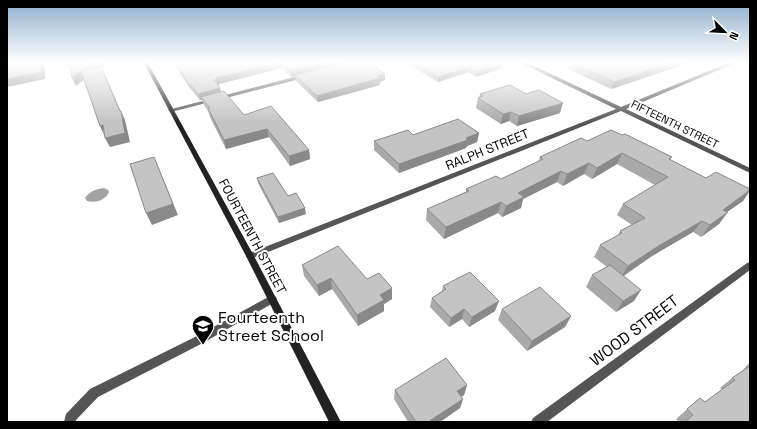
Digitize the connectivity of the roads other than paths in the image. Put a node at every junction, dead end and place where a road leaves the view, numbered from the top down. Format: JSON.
{"nodes":[{"id":1,"x":157,"y":83,"type":"edge"},
{"id":2,"x":277,"y":83,"type":"edge"},
{"id":3,"x":567,"y":83,"type":"edge"},
{"id":4,"x":683,"y":83,"type":"edge"},
{"id":5,"x":621,"y":109,"type":"junction"},
{"id":6,"x":171,"y":110,"type":"junction"},
{"id":7,"x":750,"y":172,"type":"edge"},
{"id":8,"x":250,"y":256,"type":"junction"},
{"id":9,"x":750,"y":264,"type":"edge"},
{"id":10,"x":272,"y":299,"type":"junction"},
{"id":11,"x":70,"y":422,"type":"edge"},
{"id":12,"x":334,"y":422,"type":"edge"},
{"id":13,"x":537,"y":422,"type":"edge"}],
"edges":[{"from":1,"to":6,"type":"street","name":"FOURTEENTH STREET"},
{"from":2,"to":6,"type":"street"},
{"from":3,"to":5,"type":"street","name":"FIFTEENTH STREET"},
{"from":4,"to":5,"type":"street","name":"RALPH STREET"},
{"from":5,"to":7,"type":"street","name":"FIFTEENTH STREET"},
{"from":5,"to":8,"type":"street","name":"RALPH STREET"},
{"from":6,"to":8,"type":"street","name":"FOURTEENTH STREET"},
{"from":8,"to":10,"type":"street","name":"FOURTEENTH STREET"},
{"from":9,"to":13,"type":"street","name":"WOOD STREET"},
{"from":10,"to":11,"type":"street"},
{"from":10,"to":12,"type":"street","name":"FOURTEENTH STREET"}]}
